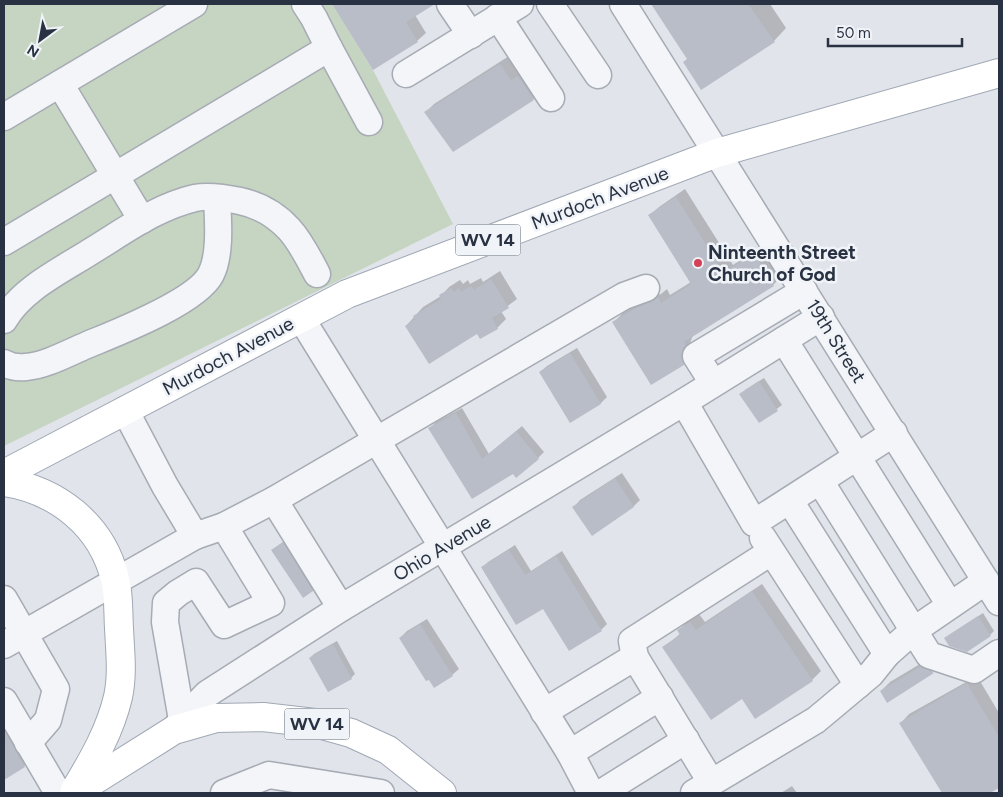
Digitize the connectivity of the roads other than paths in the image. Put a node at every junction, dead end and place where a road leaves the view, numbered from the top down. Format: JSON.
{"nodes":[{"id":1,"x":194,"y":4,"type":"edge"},
{"id":2,"x":305,"y":4,"type":"edge"},
{"id":3,"x":450,"y":4,"type":"edge"},
{"id":4,"x":550,"y":4,"type":"edge"},
{"id":5,"x":623,"y":4,"type":"edge"},
{"id":6,"x":508,"y":9,"type":"edge"},
{"id":7,"x":471,"y":35,"type":"junction"},
{"id":8,"x":329,"y":48,"type":"junction"},
{"id":9,"x":999,"y":73,"type":"edge"},
{"id":10,"x":406,"y":74,"type":"dead end"},
{"id":11,"x":598,"y":75,"type":"dead end"},
{"id":12,"x":60,"y":84,"type":"junction"},
{"id":13,"x":551,"y":98,"type":"dead end"},
{"id":14,"x":4,"y":117,"type":"edge"},
{"id":15,"x":369,"y":122,"type":"dead end"},
{"id":16,"x":717,"y":153,"type":"junction"},
{"id":17,"x":114,"y":176,"type":"junction"},
{"id":18,"x":217,"y":198,"type":"junction"},
{"id":19,"x":142,"y":220,"type":"junction"},
{"id":20,"x":4,"y":242,"type":"edge"},
{"id":21,"x":317,"y":274,"type":"dead end"},
{"id":22,"x":646,"y":288,"type":"dead end"},
{"id":23,"x":804,"y":291,"type":"junction"},
{"id":24,"x":821,"y":317,"type":"junction"},
{"id":25,"x":301,"y":318,"type":"junction"},
{"id":26,"x":4,"y":320,"type":"edge"},
{"id":27,"x":784,"y":340,"type":"junction"},
{"id":28,"x":4,"y":363,"type":"edge"},
{"id":29,"x":713,"y":384,"type":"junction"},
{"id":30,"x":684,"y":402,"type":"junction"},
{"id":31,"x":125,"y":410,"type":"junction"},
{"id":32,"x":894,"y":433,"type":"junction"},
{"id":33,"x":377,"y":441,"type":"junction"},
{"id":34,"x":857,"y":457,"type":"junction"},
{"id":35,"x":4,"y":474,"type":"edge"},
{"id":36,"x":4,"y":482,"type":"edge"},
{"id":37,"x":820,"y":482,"type":"junction"},
{"id":38,"x":274,"y":500,"type":"junction"},
{"id":39,"x":790,"y":501,"type":"junction"},
{"id":40,"x":754,"y":523,"type":"junction"},
{"id":41,"x":224,"y":526,"type":"junction"},
{"id":42,"x":195,"y":536,"type":"junction"},
{"id":43,"x":442,"y":548,"type":"junction"},
{"id":44,"x":771,"y":552,"type":"junction"},
{"id":45,"x":116,"y":580,"type":"junction"},
{"id":46,"x":993,"y":592,"type":"edge"},
{"id":47,"x":4,"y":599,"type":"edge"},
{"id":48,"x":950,"y":605,"type":"junction"},
{"id":49,"x":341,"y":608,"type":"junction"},
{"id":50,"x":913,"y":631,"type":"junction"},
{"id":51,"x":14,"y":639,"type":"edge"},
{"id":52,"x":887,"y":654,"type":"junction"},
{"id":53,"x":635,"y":657,"type":"junction"},
{"id":54,"x":995,"y":665,"type":"edge"},
{"id":55,"x":858,"y":685,"type":"junction"},
{"id":56,"x":660,"y":697,"type":"junction"},
{"id":57,"x":4,"y":702,"type":"edge"},
{"id":58,"x":544,"y":712,"type":"junction"},
{"id":59,"x":178,"y":725,"type":"junction"},
{"id":60,"x":686,"y":740,"type":"junction"},
{"id":61,"x":28,"y":743,"type":"junction"},
{"id":62,"x":570,"y":753,"type":"junction"},
{"id":63,"x":274,"y":784,"type":"edge"},
{"id":64,"x":703,"y":788,"type":"edge"},
{"id":65,"x":341,"y":791,"type":"edge"},
{"id":66,"x":58,"y":793,"type":"edge"},
{"id":67,"x":74,"y":793,"type":"edge"},
{"id":68,"x":224,"y":793,"type":"edge"},
{"id":69,"x":381,"y":793,"type":"edge"},
{"id":70,"x":442,"y":793,"type":"edge"},
{"id":71,"x":591,"y":793,"type":"edge"},
{"id":72,"x":601,"y":793,"type":"edge"}],
"edges":[{"from":1,"to":12,"type":"street"},
{"from":2,"to":8,"type":"street"},
{"from":3,"to":7,"type":"street"},
{"from":4,"to":11,"type":"street"},
{"from":5,"to":16,"type":"street","name":"19th Street"},
{"from":6,"to":7,"type":"street"},
{"from":6,"to":13,"type":"street"},
{"from":7,"to":10,"type":"street"},
{"from":8,"to":15,"type":"street"},
{"from":8,"to":17,"type":"street"},
{"from":9,"to":16,"type":"main road","name":"Murdoch Avenue","number":"WV 14"},
{"from":12,"to":14,"type":"street"},
{"from":12,"to":17,"type":"street"},
{"from":16,"to":23,"type":"street","name":"19th Street"},
{"from":16,"to":25,"type":"main road","name":"Murdoch Avenue","number":"WV 14"},
{"from":17,"to":19,"type":"street"},
{"from":17,"to":20,"type":"street"},
{"from":18,"to":19,"type":"street"},
{"from":18,"to":21,"type":"street"},
{"from":18,"to":28,"type":"street"},
{"from":19,"to":26,"type":"street"},
{"from":22,"to":33,"type":"street"},
{"from":23,"to":24,"type":"street","name":"19th Street"},
{"from":23,"to":29,"type":"street"},
{"from":24,"to":27,"type":"street","name":"Ohio Avenue"},
{"from":24,"to":32,"type":"street","name":"19th Street"},
{"from":25,"to":31,"type":"main road","name":"Murdoch Avenue","number":"WV 14"},
{"from":25,"to":33,"type":"street"},
{"from":27,"to":29,"type":"street","name":"Ohio Avenue"},
{"from":27,"to":34,"type":"street"},
{"from":29,"to":30,"type":"street","name":"Ohio Avenue"},
{"from":30,"to":40,"type":"street"},
{"from":30,"to":43,"type":"street","name":"Ohio Avenue"},
{"from":31,"to":35,"type":"main road","name":"Murdoch Avenue","number":"WV 14"},
{"from":31,"to":42,"type":"street"},
{"from":32,"to":34,"type":"street"},
{"from":32,"to":46,"type":"street","name":"19th Street"},
{"from":33,"to":38,"type":"street"},
{"from":33,"to":43,"type":"street"},
{"from":34,"to":37,"type":"street"},
{"from":34,"to":48,"type":"street"},
{"from":36,"to":45,"type":"main road"},
{"from":37,"to":39,"type":"street"},
{"from":37,"to":50,"type":"street"},
{"from":38,"to":41,"type":"street"},
{"from":38,"to":49,"type":"street"},
{"from":39,"to":40,"type":"street"},
{"from":39,"to":52,"type":"street"},
{"from":40,"to":44,"type":"street"},
{"from":41,"to":42,"type":"street"},
{"from":41,"to":59,"type":"street"},
{"from":42,"to":45,"type":"street"},
{"from":43,"to":49,"type":"street","name":"Ohio Avenue"},
{"from":43,"to":58,"type":"street"},
{"from":44,"to":53,"type":"street"},
{"from":44,"to":55,"type":"street"},
{"from":45,"to":51,"type":"street"},
{"from":45,"to":67,"type":"main road"},
{"from":46,"to":48,"type":"street"},
{"from":47,"to":51,"type":"street"},
{"from":48,"to":50,"type":"street"},
{"from":49,"to":59,"type":"street","name":"Ohio Avenue"},
{"from":50,"to":52,"type":"street"},
{"from":50,"to":54,"type":"street"},
{"from":51,"to":61,"type":"street"},
{"from":52,"to":55,"type":"street"},
{"from":53,"to":56,"type":"street"},
{"from":53,"to":58,"type":"street"},
{"from":55,"to":64,"type":"street"},
{"from":56,"to":60,"type":"street"},
{"from":56,"to":62,"type":"street"},
{"from":57,"to":61,"type":"street"},
{"from":58,"to":62,"type":"street"},
{"from":59,"to":67,"type":"main road","name":"Ohio Avenue","number":"WV 14"},
{"from":59,"to":70,"type":"main road","number":"WV 14"},
{"from":60,"to":64,"type":"street"},
{"from":60,"to":72,"type":"street"},
{"from":61,"to":66,"type":"street"},
{"from":62,"to":71,"type":"street"},
{"from":63,"to":65,"type":"street"},
{"from":63,"to":68,"type":"street"},
{"from":65,"to":69,"type":"street"}]}
